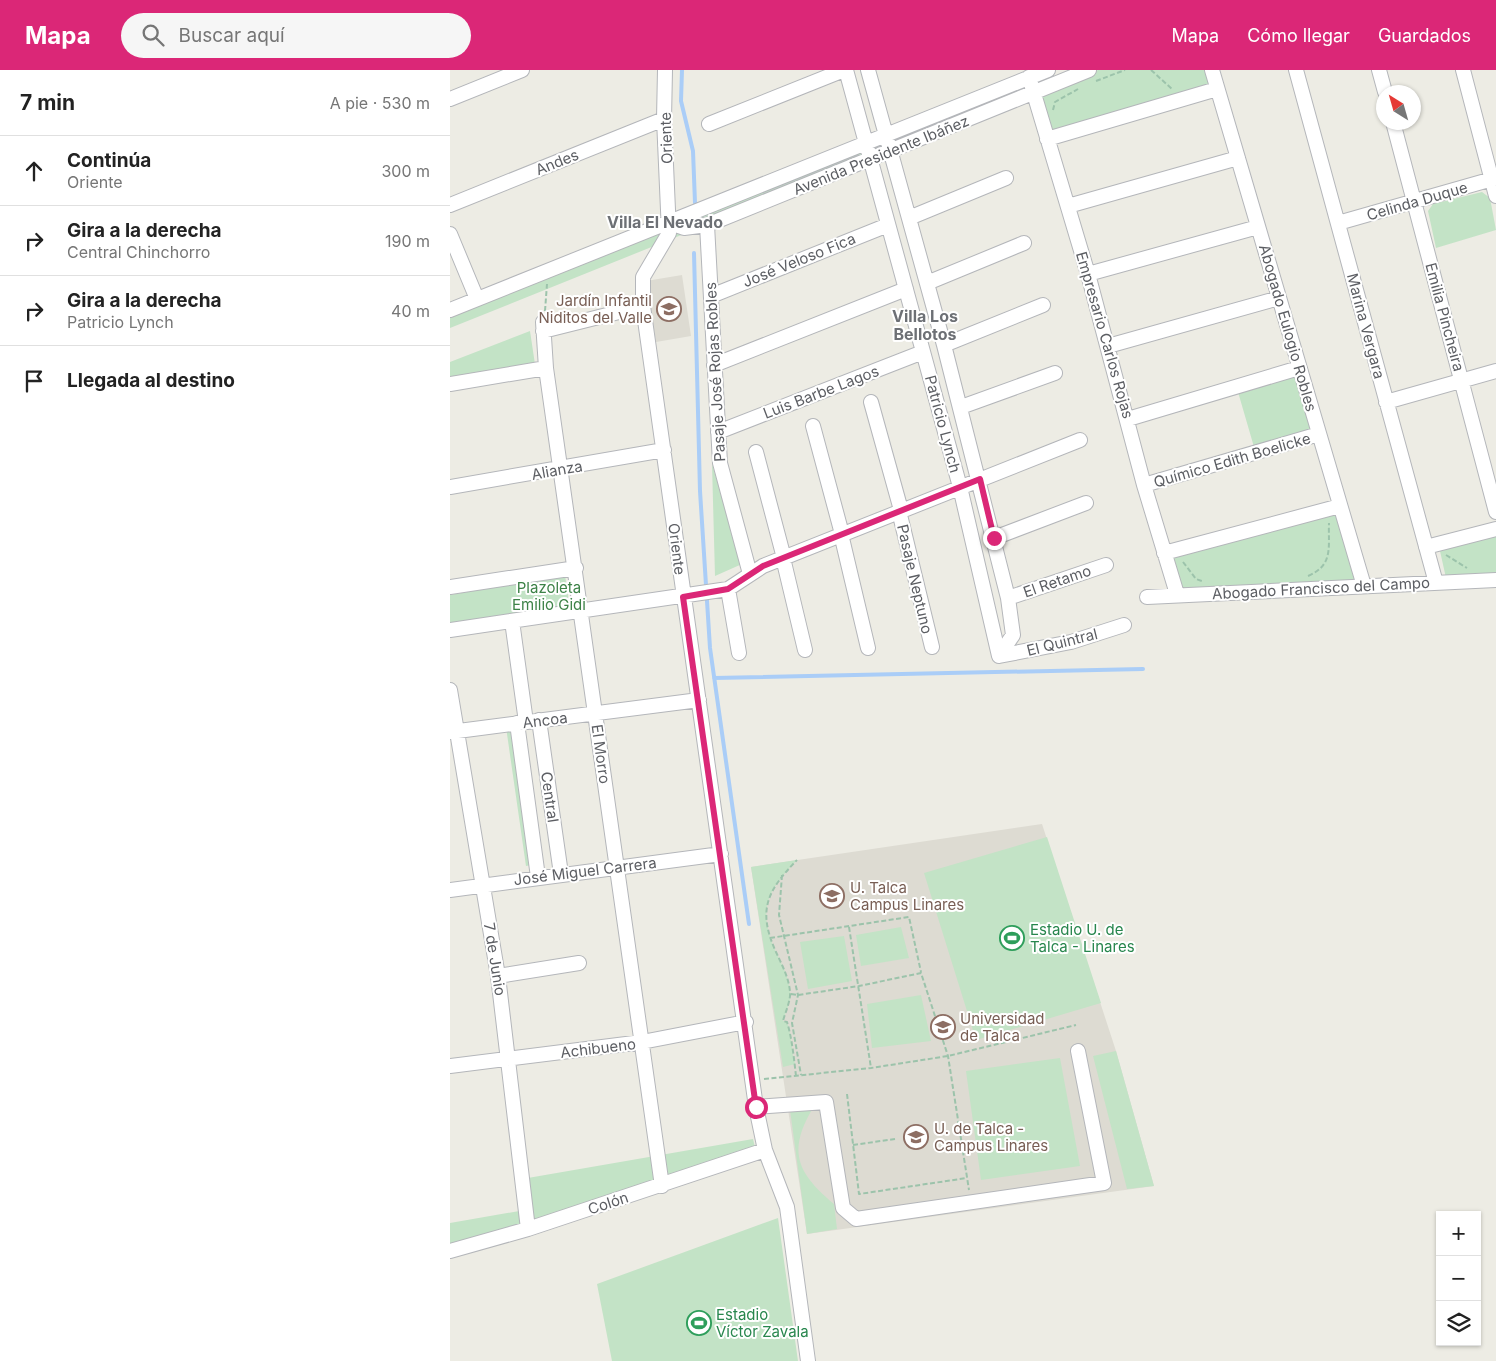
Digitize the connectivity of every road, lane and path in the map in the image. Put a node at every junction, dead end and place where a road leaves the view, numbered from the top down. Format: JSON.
{"nodes":[{"id":1,"x":522,"y":70,"type":"edge"},
{"id":2,"x":665,"y":70,"type":"edge"},
{"id":3,"x":845,"y":70,"type":"edge"},
{"id":4,"x":868,"y":70,"type":"edge"},
{"id":5,"x":1048,"y":70,"type":"edge"},
{"id":6,"x":1124,"y":70,"type":"edge"},
{"id":7,"x":1212,"y":70,"type":"edge"},
{"id":8,"x":1296,"y":70,"type":"edge"},
{"id":9,"x":1379,"y":70,"type":"edge"},
{"id":10,"x":1463,"y":70,"type":"edge"},
{"id":11,"x":492,"y":76,"type":"edge"},
{"id":12,"x":1092,"y":76,"type":"edge"},
{"id":13,"x":1029,"y":77,"type":"junction"},
{"id":14,"x":1383,"y":85,"type":"edge"},
{"id":15,"x":1079,"y":89,"type":"dead end"},
{"id":16,"x":1217,"y":89,"type":"junction"},
{"id":17,"x":1033,"y":92,"type":"junction"},
{"id":18,"x":450,"y":99,"type":"edge"},
{"id":19,"x":1053,"y":111,"type":"dead end"},
{"id":20,"x":664,"y":119,"type":"junction"},
{"id":21,"x":709,"y":124,"type":"dead end"},
{"id":22,"x":1395,"y":130,"type":"edge"},
{"id":23,"x":887,"y":136,"type":"junction"},
{"id":24,"x":1047,"y":139,"type":"junction"},
{"id":25,"x":866,"y":145,"type":"junction"},
{"id":26,"x":891,"y":152,"type":"junction"},
{"id":27,"x":1238,"y":158,"type":"junction"},
{"id":28,"x":870,"y":160,"type":"junction"},
{"id":29,"x":1006,"y":178,"type":"dead end"},
{"id":30,"x":1494,"y":178,"type":"edge"},
{"id":31,"x":1496,"y":196,"type":"edge"},
{"id":32,"x":1414,"y":201,"type":"junction"},
{"id":33,"x":450,"y":205,"type":"edge"},
{"id":34,"x":1068,"y":206,"type":"junction"},
{"id":35,"x":909,"y":218,"type":"junction"},
{"id":36,"x":670,"y":223,"type":"junction"},
{"id":37,"x":1338,"y":223,"type":"junction"},
{"id":38,"x":707,"y":225,"type":"junction"},
{"id":39,"x":888,"y":225,"type":"junction"},
{"id":40,"x":1258,"y":227,"type":"junction"},
{"id":41,"x":450,"y":234,"type":"edge"},
{"id":42,"x":1024,"y":243,"type":"dead end"},
{"id":43,"x":541,"y":272,"type":"junction"},
{"id":44,"x":1088,"y":274,"type":"junction"},
{"id":45,"x":927,"y":283,"type":"junction"},
{"id":46,"x":906,"y":289,"type":"junction"},
{"id":47,"x":710,"y":296,"type":"junction"},
{"id":48,"x":1279,"y":298,"type":"junction"},
{"id":49,"x":477,"y":299,"type":"junction"},
{"id":50,"x":1043,"y":305,"type":"dead end"},
{"id":51,"x":643,"y":306,"type":"junction"},
{"id":52,"x":450,"y":310,"type":"edge"},
{"id":53,"x":543,"y":327,"type":"junction"},
{"id":54,"x":944,"y":345,"type":"junction"},
{"id":55,"x":1108,"y":346,"type":"junction"},
{"id":56,"x":923,"y":352,"type":"junction"},
{"id":57,"x":714,"y":365,"type":"junction"},
{"id":58,"x":546,"y":368,"type":"junction"},
{"id":59,"x":1299,"y":368,"type":"junction"},
{"id":60,"x":1496,"y":371,"type":"edge"},
{"id":61,"x":1056,"y":373,"type":"dead end"},
{"id":62,"x":1462,"y":381,"type":"junction"},
{"id":63,"x":450,"y":384,"type":"edge"},
{"id":64,"x":871,"y":402,"type":"dead end"},
{"id":65,"x":1386,"y":402,"type":"junction"},
{"id":66,"x":960,"y":406,"type":"junction"},
{"id":67,"x":1128,"y":419,"type":"junction"},
{"id":68,"x":813,"y":426,"type":"dead end"},
{"id":69,"x":718,"y":432,"type":"junction"},
{"id":70,"x":1319,"y":434,"type":"junction"},
{"id":71,"x":1080,"y":440,"type":"dead end"},
{"id":72,"x":664,"y":450,"type":"junction"},
{"id":73,"x":756,"y":452,"type":"dead end"},
{"id":74,"x":560,"y":470,"type":"junction"},
{"id":75,"x":980,"y":479,"type":"junction"},
{"id":76,"x":1144,"y":485,"type":"junction"},
{"id":77,"x":450,"y":487,"type":"edge"},
{"id":78,"x":960,"y":487,"type":"junction"},
{"id":79,"x":1086,"y":503,"type":"dead end"},
{"id":80,"x":1334,"y":507,"type":"junction"},
{"id":81,"x":900,"y":511,"type":"junction"},
{"id":82,"x":1496,"y":512,"type":"edge"},
{"id":83,"x":1496,"y":529,"type":"edge"},
{"id":84,"x":842,"y":534,"type":"junction"},
{"id":85,"x":994,"y":538,"type":"junction"},
{"id":86,"x":1432,"y":545,"type":"junction"},
{"id":87,"x":1169,"y":551,"type":"junction"},
{"id":88,"x":784,"y":558,"type":"junction"},
{"id":89,"x":1106,"y":565,"type":"dead end"},
{"id":90,"x":576,"y":568,"type":"junction"},
{"id":91,"x":1469,"y":570,"type":"dead end"},
{"id":92,"x":750,"y":574,"type":"junction"},
{"id":93,"x":1299,"y":576,"type":"dead end"},
{"id":94,"x":1496,"y":580,"type":"edge"},
{"id":95,"x":1207,"y":583,"type":"dead end"},
{"id":96,"x":1436,"y":583,"type":"junction"},
{"id":97,"x":1364,"y":586,"type":"junction"},
{"id":98,"x":450,"y":588,"type":"edge"},
{"id":99,"x":724,"y":590,"type":"junction"},
{"id":100,"x":1177,"y":594,"type":"junction"},
{"id":101,"x":683,"y":597,"type":"junction"},
{"id":102,"x":1147,"y":597,"type":"dead end"},
{"id":103,"x":1008,"y":598,"type":"junction"},
{"id":104,"x":582,"y":611,"type":"junction"},
{"id":105,"x":512,"y":620,"type":"junction"},
{"id":106,"x":1124,"y":625,"type":"dead end"},
{"id":107,"x":450,"y":630,"type":"edge"},
{"id":108,"x":868,"y":648,"type":"dead end"},
{"id":109,"x":932,"y":648,"type":"dead end"},
{"id":110,"x":805,"y":650,"type":"dead end"},
{"id":111,"x":738,"y":652,"type":"dead end"},
{"id":112,"x":999,"y":656,"type":"junction"},
{"id":113,"x":450,"y":690,"type":"edge"},
{"id":114,"x":699,"y":700,"type":"junction"},
{"id":115,"x":596,"y":714,"type":"junction"},
{"id":116,"x":527,"y":721,"type":"junction"},
{"id":117,"x":453,"y":731,"type":"edge"},
{"id":118,"x":721,"y":854,"type":"junction"},
{"id":119,"x":797,"y":860,"type":"dead end"},
{"id":120,"x":616,"y":868,"type":"junction"},
{"id":121,"x":560,"y":874,"type":"junction"},
{"id":122,"x":782,"y":875,"type":"junction"},
{"id":123,"x":538,"y":877,"type":"junction"},
{"id":124,"x":482,"y":885,"type":"junction"},
{"id":125,"x":450,"y":890,"type":"edge"},
{"id":126,"x":849,"y":927,"type":"junction"},
{"id":127,"x":784,"y":936,"type":"junction"},
{"id":128,"x":770,"y":938,"type":"junction"},
{"id":129,"x":579,"y":963,"type":"dead end"},
{"id":130,"x":921,"y":973,"type":"junction"},
{"id":131,"x":498,"y":976,"type":"junction"},
{"id":132,"x":859,"y":986,"type":"junction"},
{"id":133,"x":791,"y":994,"type":"junction"},
{"id":134,"x":798,"y":995,"type":"junction"},
{"id":135,"x":746,"y":1022,"type":"junction"},
{"id":136,"x":1076,"y":1025,"type":"dead end"},
{"id":137,"x":642,"y":1042,"type":"junction"},
{"id":138,"x":1078,"y":1051,"type":"dead end"},
{"id":139,"x":948,"y":1056,"type":"junction"},
{"id":140,"x":509,"y":1060,"type":"junction"},
{"id":141,"x":450,"y":1066,"type":"edge"},
{"id":142,"x":871,"y":1068,"type":"junction"},
{"id":143,"x":801,"y":1075,"type":"junction"},
{"id":144,"x":796,"y":1076,"type":"junction"},
{"id":145,"x":752,"y":1080,"type":"junction"},
{"id":146,"x":847,"y":1094,"type":"dead end"},
{"id":147,"x":756,"y":1107,"type":"junction"},
{"id":148,"x":895,"y":1139,"type":"dead end"},
{"id":149,"x":854,"y":1145,"type":"junction"},
{"id":150,"x":765,"y":1150,"type":"junction"},
{"id":151,"x":968,"y":1178,"type":"junction"},
{"id":152,"x":662,"y":1186,"type":"junction"},
{"id":153,"x":970,"y":1201,"type":"junction"},
{"id":154,"x":528,"y":1229,"type":"junction"},
{"id":155,"x":450,"y":1251,"type":"edge"},
{"id":156,"x":808,"y":1361,"type":"edge"}],
"edges":[{"from":1,"to":11,"type":"street"},
{"from":2,"to":20,"type":"street","name":"Oriente"},
{"from":3,"to":21,"type":"street"},
{"from":3,"to":25,"type":"street","name":"Patricio Lynch"},
{"from":4,"to":23,"type":"street","name":"Patricio Lynch"},
{"from":5,"to":13,"type":"street","name":"Avenida Presidente Ibáñez"},
{"from":6,"to":12,"type":"path"},
{"from":7,"to":16,"type":"street","name":"Abogado Eulogio Robles"},
{"from":8,"to":37,"type":"street","name":"Marina Vergara"},
{"from":9,"to":14,"type":"street"},
{"from":10,"to":30,"type":"street"},
{"from":11,"to":18,"type":"street"},
{"from":12,"to":17,"type":"street","name":"Avenida Presidente Ibáñez"},
{"from":13,"to":17,"type":"street","name":"Empresario Carlos Rojas"},
{"from":13,"to":23,"type":"street","name":"Avenida Presidente Ibáñez"},
{"from":15,"to":19,"type":"path"},
{"from":16,"to":24,"type":"street"},
{"from":16,"to":27,"type":"street","name":"Abogado Eulogio Robles"},
{"from":17,"to":24,"type":"street","name":"Empresario Carlos Rojas"},
{"from":17,"to":26,"type":"street","name":"Avenida Presidente Ibáñez"},
{"from":20,"to":33,"type":"street","name":"Andes"},
{"from":20,"to":36,"type":"street","name":"Oriente"},
{"from":22,"to":32,"type":"street","name":"Emilia Pincheira"},
{"from":23,"to":25,"type":"street","name":"Avenida Presidente Ibáñez"},
{"from":23,"to":26,"type":"street","name":"Patricio Lynch"},
{"from":24,"to":34,"type":"street","name":"Empresario Carlos Rojas"},
{"from":25,"to":28,"type":"street","name":"Patricio Lynch"},
{"from":25,"to":36,"type":"street","name":"Avenida Presidente Ibáñez"},
{"from":26,"to":28,"type":"street","name":"Avenida Presidente Ibáñez"},
{"from":26,"to":35,"type":"street","name":"Patricio Lynch"},
{"from":27,"to":34,"type":"street"},
{"from":27,"to":40,"type":"street","name":"Abogado Eulogio Robles"},
{"from":28,"to":38,"type":"street","name":"Avenida Presidente Ibáñez"},
{"from":28,"to":39,"type":"street","name":"Patricio Lynch"},
{"from":29,"to":35,"type":"street"},
{"from":30,"to":31,"type":"street"},
{"from":30,"to":32,"type":"street","name":"Celinda Duque"},
{"from":32,"to":37,"type":"street","name":"Celinda Duque"},
{"from":32,"to":62,"type":"street","name":"Emilia Pincheira"},
{"from":34,"to":44,"type":"street","name":"Empresario Carlos Rojas"},
{"from":35,"to":45,"type":"street","name":"Patricio Lynch"},
{"from":36,"to":38,"type":"street","name":"Avenida Presidente Ibáñez"},
{"from":36,"to":43,"type":"street","name":"Avenida Presidente Ibáñez"},
{"from":36,"to":51,"type":"street","name":"Oriente"},
{"from":37,"to":65,"type":"street","name":"Marina Vergara"},
{"from":38,"to":47,"type":"street","name":"Pasaje José Rojas Robles"},
{"from":39,"to":46,"type":"street","name":"Patricio Lynch"},
{"from":39,"to":47,"type":"street","name":"José Veloso Fica"},
{"from":40,"to":44,"type":"street"},
{"from":40,"to":48,"type":"street","name":"Abogado Eulogio Robles"},
{"from":41,"to":49,"type":"street"},
{"from":42,"to":45,"type":"street"},
{"from":43,"to":49,"type":"street","name":"Avenida Presidente Ibáñez"},
{"from":43,"to":53,"type":"path"},
{"from":44,"to":55,"type":"street","name":"Empresario Carlos Rojas"},
{"from":45,"to":54,"type":"street","name":"Patricio Lynch"},
{"from":46,"to":56,"type":"street","name":"Patricio Lynch"},
{"from":46,"to":57,"type":"street"},
{"from":47,"to":57,"type":"street","name":"Pasaje José Rojas Robles"},
{"from":48,"to":55,"type":"street"},
{"from":48,"to":59,"type":"street","name":"Abogado Eulogio Robles"},
{"from":49,"to":52,"type":"street","name":"Avenida Presidente Ibáñez"},
{"from":50,"to":54,"type":"street"},
{"from":51,"to":53,"type":"street"},
{"from":51,"to":72,"type":"street","name":"Oriente"},
{"from":53,"to":58,"type":"street","name":"El Morro"},
{"from":54,"to":66,"type":"street","name":"Patricio Lynch"},
{"from":55,"to":67,"type":"street","name":"Empresario Carlos Rojas"},
{"from":56,"to":69,"type":"street","name":"Luis Barbe Lagos"},
{"from":56,"to":78,"type":"street","name":"Patricio Lynch"},
{"from":57,"to":69,"type":"street","name":"Pasaje José Rojas Robles"},
{"from":58,"to":63,"type":"street"},
{"from":58,"to":74,"type":"street","name":"El Morro"},
{"from":59,"to":67,"type":"street"},
{"from":59,"to":70,"type":"street","name":"Abogado Eulogio Robles"},
{"from":60,"to":62,"type":"street"},
{"from":61,"to":66,"type":"street"},
{"from":62,"to":65,"type":"street"},
{"from":62,"to":82,"type":"street","name":"Emilia Pincheira"},
{"from":64,"to":81,"type":"street","name":"Pasaje Neptuno"},
{"from":65,"to":86,"type":"street","name":"Marina Vergara"},
{"from":66,"to":75,"type":"street","name":"Patricio Lynch"},
{"from":67,"to":76,"type":"street","name":"Empresario Carlos Rojas"},
{"from":68,"to":84,"type":"street"},
{"from":69,"to":92,"type":"street","name":"Pasaje José Rojas Robles"},
{"from":70,"to":76,"type":"street","name":"Químico Edith Boelicke"},
{"from":70,"to":80,"type":"street","name":"Abogado Eulogio Robles"},
{"from":71,"to":75,"type":"street"},
{"from":72,"to":74,"type":"street","name":"Alianza"},
{"from":72,"to":101,"type":"street","name":"Oriente"},
{"from":73,"to":88,"type":"street"},
{"from":74,"to":77,"type":"street","name":"Alianza"},
{"from":74,"to":90,"type":"street","name":"El Morro"},
{"from":75,"to":78,"type":"street"},
{"from":75,"to":85,"type":"street","name":"Patricio Lynch"},
{"from":76,"to":87,"type":"street","name":"Empresario Carlos Rojas"},
{"from":78,"to":81,"type":"street"},
{"from":78,"to":112,"type":"street","name":"Patricio Lynch"},
{"from":79,"to":85,"type":"street"},
{"from":80,"to":87,"type":"street"},
{"from":80,"to":93,"type":"path"},
{"from":80,"to":97,"type":"street","name":"Abogado Eulogio Robles"},
{"from":81,"to":84,"type":"street"},
{"from":81,"to":109,"type":"street","name":"Pasaje Neptuno"},
{"from":83,"to":86,"type":"street"},
{"from":84,"to":88,"type":"street"},
{"from":84,"to":108,"type":"street"},
{"from":85,"to":103,"type":"street","name":"Patricio Lynch"},
{"from":86,"to":91,"type":"path"},
{"from":86,"to":96,"type":"street","name":"Marina Vergara"},
{"from":87,"to":95,"type":"path"},
{"from":87,"to":100,"type":"street","name":"Empresario Carlos Rojas"},
{"from":88,"to":92,"type":"street"},
{"from":88,"to":110,"type":"street"},
{"from":89,"to":103,"type":"street","name":"El Retamo"},
{"from":90,"to":98,"type":"street"},
{"from":90,"to":104,"type":"street","name":"El Morro"},
{"from":92,"to":99,"type":"street"},
{"from":94,"to":96,"type":"street","name":"Abogado Francisco del Campo"},
{"from":96,"to":97,"type":"street","name":"Abogado Francisco del Campo"},
{"from":97,"to":100,"type":"street","name":"Abogado Francisco del Campo"},
{"from":99,"to":101,"type":"street"},
{"from":99,"to":111,"type":"street"},
{"from":100,"to":102,"type":"street","name":"Abogado Francisco del Campo"},
{"from":101,"to":104,"type":"street"},
{"from":101,"to":114,"type":"street","name":"Oriente"},
{"from":103,"to":112,"type":"street","name":"Patricio Lynch"},
{"from":104,"to":105,"type":"street"},
{"from":104,"to":115,"type":"street","name":"El Morro"},
{"from":105,"to":107,"type":"street"},
{"from":105,"to":116,"type":"street","name":"Central"},
{"from":106,"to":112,"type":"street","name":"El Quintral"},
{"from":113,"to":117,"type":"street","name":"7 de Junio"},
{"from":114,"to":115,"type":"street","name":"Ancoa"},
{"from":114,"to":118,"type":"street","name":"Oriente"},
{"from":115,"to":116,"type":"street","name":"Ancoa"},
{"from":115,"to":120,"type":"street","name":"El Morro"},
{"from":116,"to":117,"type":"street","name":"Ancoa"},
{"from":116,"to":121,"type":"street","name":"Central"},
{"from":116,"to":123,"type":"street","name":"Central"},
{"from":117,"to":124,"type":"street","name":"7 de Junio"},
{"from":118,"to":120,"type":"street","name":"José Miguel Carrera"},
{"from":118,"to":135,"type":"street","name":"Oriente"},
{"from":119,"to":122,"type":"path"},
{"from":120,"to":121,"type":"street","name":"José Miguel Carrera"},
{"from":120,"to":137,"type":"street","name":"El Morro"},
{"from":121,"to":123,"type":"street","name":"José Miguel Carrera"},
{"from":122,"to":127,"type":"path"},
{"from":122,"to":128,"type":"path"},
{"from":123,"to":124,"type":"street","name":"José Miguel Carrera"},
{"from":124,"to":125,"type":"street","name":"José Miguel Carrera"},
{"from":124,"to":131,"type":"street","name":"7 de Junio"},
{"from":126,"to":127,"type":"path"},
{"from":126,"to":130,"type":"path"},
{"from":126,"to":132,"type":"path"},
{"from":127,"to":128,"type":"path"},
{"from":127,"to":134,"type":"path"},
{"from":128,"to":133,"type":"path"},
{"from":129,"to":131,"type":"street"},
{"from":130,"to":132,"type":"path"},
{"from":130,"to":139,"type":"path"},
{"from":131,"to":140,"type":"street","name":"7 de Junio"},
{"from":132,"to":134,"type":"path"},
{"from":132,"to":142,"type":"path"},
{"from":133,"to":134,"type":"path"},
{"from":133,"to":144,"type":"path"},
{"from":134,"to":143,"type":"path"},
{"from":135,"to":137,"type":"street","name":"Achibueno"},
{"from":135,"to":145,"type":"street","name":"Oriente"},
{"from":136,"to":139,"type":"path"},
{"from":137,"to":140,"type":"street","name":"Achibueno"},
{"from":137,"to":152,"type":"street","name":"El Morro"},
{"from":138,"to":153,"type":"street"},
{"from":139,"to":142,"type":"path"},
{"from":139,"to":151,"type":"path"},
{"from":140,"to":141,"type":"street","name":"Achibueno"},
{"from":140,"to":154,"type":"street","name":"7 de Junio"},
{"from":142,"to":143,"type":"path"},
{"from":143,"to":144,"type":"path"},
{"from":144,"to":145,"type":"path"},
{"from":145,"to":147,"type":"street","name":"Oriente"},
{"from":146,"to":149,"type":"path"},
{"from":147,"to":150,"type":"street","name":"Oriente"},
{"from":147,"to":153,"type":"street"},
{"from":148,"to":149,"type":"path"},
{"from":149,"to":151,"type":"path"},
{"from":150,"to":152,"type":"street","name":"Colón"},
{"from":150,"to":156,"type":"street","name":"Oriente"},
{"from":151,"to":153,"type":"path"},
{"from":152,"to":154,"type":"street","name":"Colón"},
{"from":154,"to":155,"type":"street","name":"Colón"}]}
